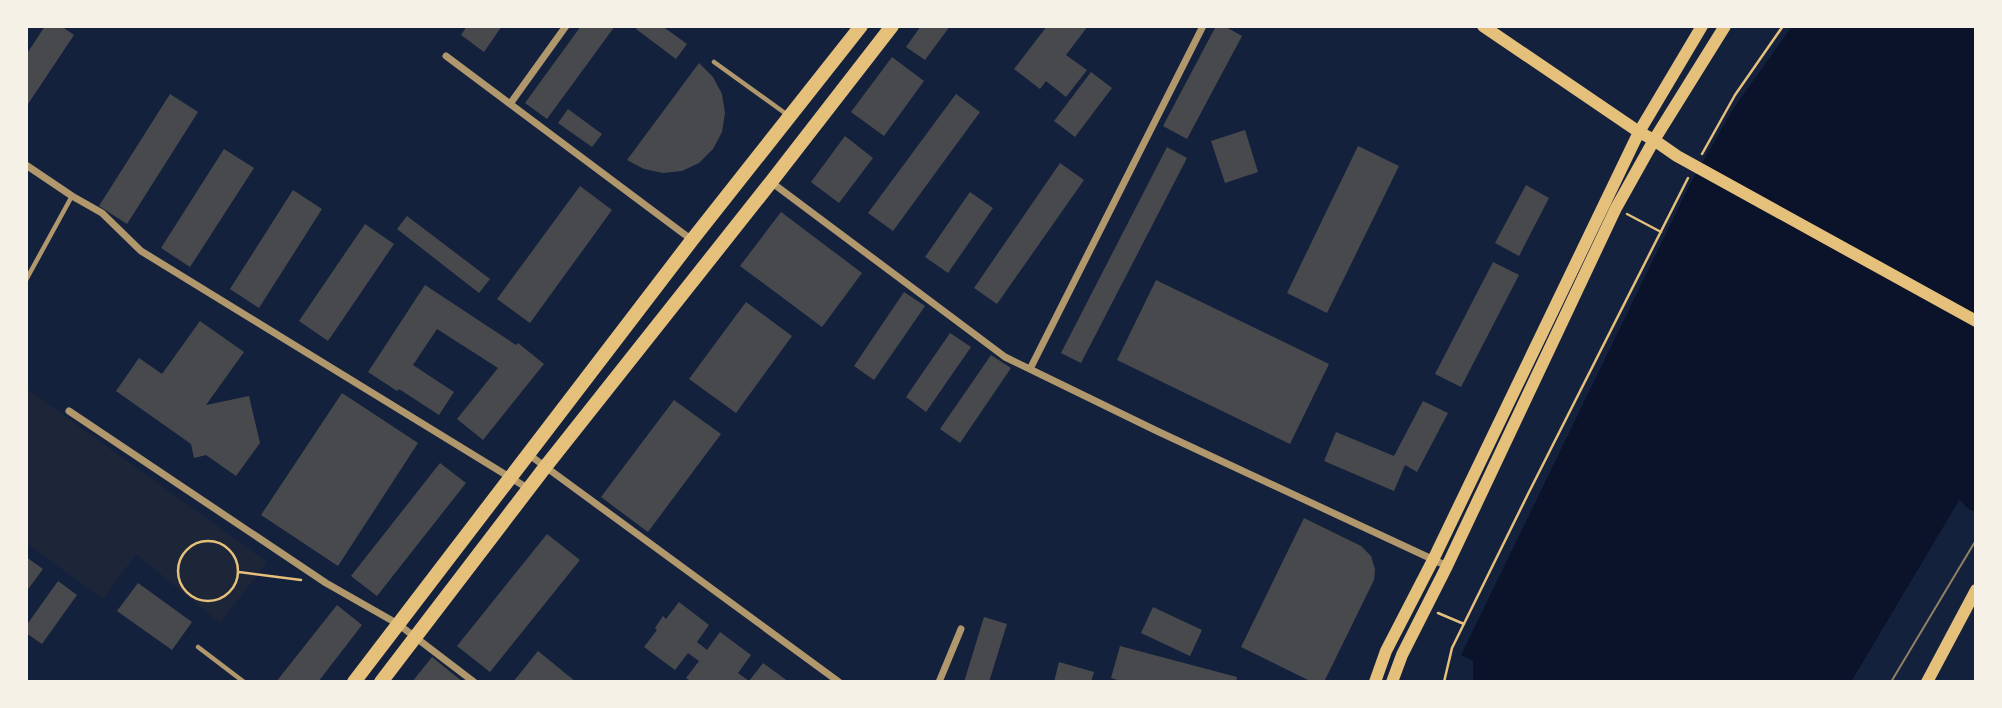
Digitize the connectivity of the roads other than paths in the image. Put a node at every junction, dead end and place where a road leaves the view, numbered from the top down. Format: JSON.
{"nodes":[{"id":1,"x":566,"y":26,"type":"edge"},
{"id":2,"x":861,"y":26,"type":"edge"},
{"id":3,"x":892,"y":26,"type":"edge"},
{"id":4,"x":1203,"y":26,"type":"edge"},
{"id":5,"x":1483,"y":26,"type":"edge"},
{"id":6,"x":1702,"y":26,"type":"edge"},
{"id":7,"x":1725,"y":26,"type":"edge"},
{"id":8,"x":446,"y":56,"type":"dead end"},
{"id":9,"x":714,"y":61,"type":"dead end"},
{"id":10,"x":510,"y":104,"type":"junction"},
{"id":11,"x":790,"y":116,"type":"junction"},
{"id":12,"x":1639,"y":132,"type":"junction"},
{"id":13,"x":1654,"y":140,"type":"junction"},
{"id":14,"x":26,"y":165,"type":"edge"},
{"id":15,"x":771,"y":182,"type":"junction"},
{"id":16,"x":72,"y":196,"type":"junction"},
{"id":17,"x":692,"y":240,"type":"junction"},
{"id":18,"x":26,"y":280,"type":"edge"},
{"id":19,"x":1976,"y":321,"type":"edge"},
{"id":20,"x":1030,"y":369,"type":"junction"},
{"id":21,"x":69,"y":411,"type":"dead end"},
{"id":22,"x":528,"y":454,"type":"junction"},
{"id":23,"x":546,"y":466,"type":"junction"},
{"id":24,"x":510,"y":477,"type":"junction"},
{"id":25,"x":528,"y":489,"type":"junction"},
{"id":26,"x":1433,"y":560,"type":"junction"},
{"id":27,"x":1447,"y":566,"type":"junction"},
{"id":28,"x":1976,"y":590,"type":"edge"},
{"id":29,"x":398,"y":624,"type":"junction"},
{"id":30,"x":961,"y":629,"type":"dead end"},
{"id":31,"x":415,"y":637,"type":"junction"},
{"id":32,"x":198,"y":647,"type":"dead end"},
{"id":33,"x":244,"y":682,"type":"edge"},
{"id":34,"x":354,"y":682,"type":"edge"},
{"id":35,"x":381,"y":682,"type":"edge"},
{"id":36,"x":474,"y":682,"type":"edge"},
{"id":37,"x":839,"y":682,"type":"edge"},
{"id":38,"x":939,"y":682,"type":"edge"},
{"id":39,"x":1375,"y":682,"type":"edge"},
{"id":40,"x":1392,"y":682,"type":"edge"},
{"id":41,"x":1927,"y":682,"type":"edge"}],
"edges":[{"from":1,"to":10,"type":"street"},
{"from":2,"to":11,"type":"main road"},
{"from":3,"to":15,"type":"main road"},
{"from":4,"to":20,"type":"street"},
{"from":5,"to":12,"type":"main road"},
{"from":6,"to":12,"type":"main road"},
{"from":7,"to":13,"type":"main road"},
{"from":8,"to":10,"type":"street"},
{"from":9,"to":11,"type":"lane"},
{"from":10,"to":17,"type":"street"},
{"from":11,"to":17,"type":"main road"},
{"from":12,"to":13,"type":"main road"},
{"from":12,"to":26,"type":"main road"},
{"from":13,"to":19,"type":"main road"},
{"from":13,"to":27,"type":"main road"},
{"from":14,"to":16,"type":"street"},
{"from":15,"to":20,"type":"street"},
{"from":15,"to":23,"type":"main road"},
{"from":16,"to":18,"type":"lane"},
{"from":16,"to":24,"type":"street"},
{"from":17,"to":22,"type":"main road"},
{"from":20,"to":26,"type":"street"},
{"from":21,"to":29,"type":"street"},
{"from":22,"to":23,"type":"street"},
{"from":22,"to":24,"type":"main road"},
{"from":23,"to":25,"type":"main road"},
{"from":23,"to":37,"type":"street"},
{"from":24,"to":25,"type":"street"},
{"from":24,"to":29,"type":"main road"},
{"from":25,"to":31,"type":"main road"},
{"from":26,"to":27,"type":"street"},
{"from":26,"to":39,"type":"main road"},
{"from":27,"to":40,"type":"main road"},
{"from":28,"to":41,"type":"main road"},
{"from":29,"to":31,"type":"street"},
{"from":29,"to":34,"type":"main road"},
{"from":30,"to":38,"type":"street"},
{"from":31,"to":35,"type":"main road"},
{"from":31,"to":36,"type":"street"},
{"from":32,"to":33,"type":"lane"}]}
